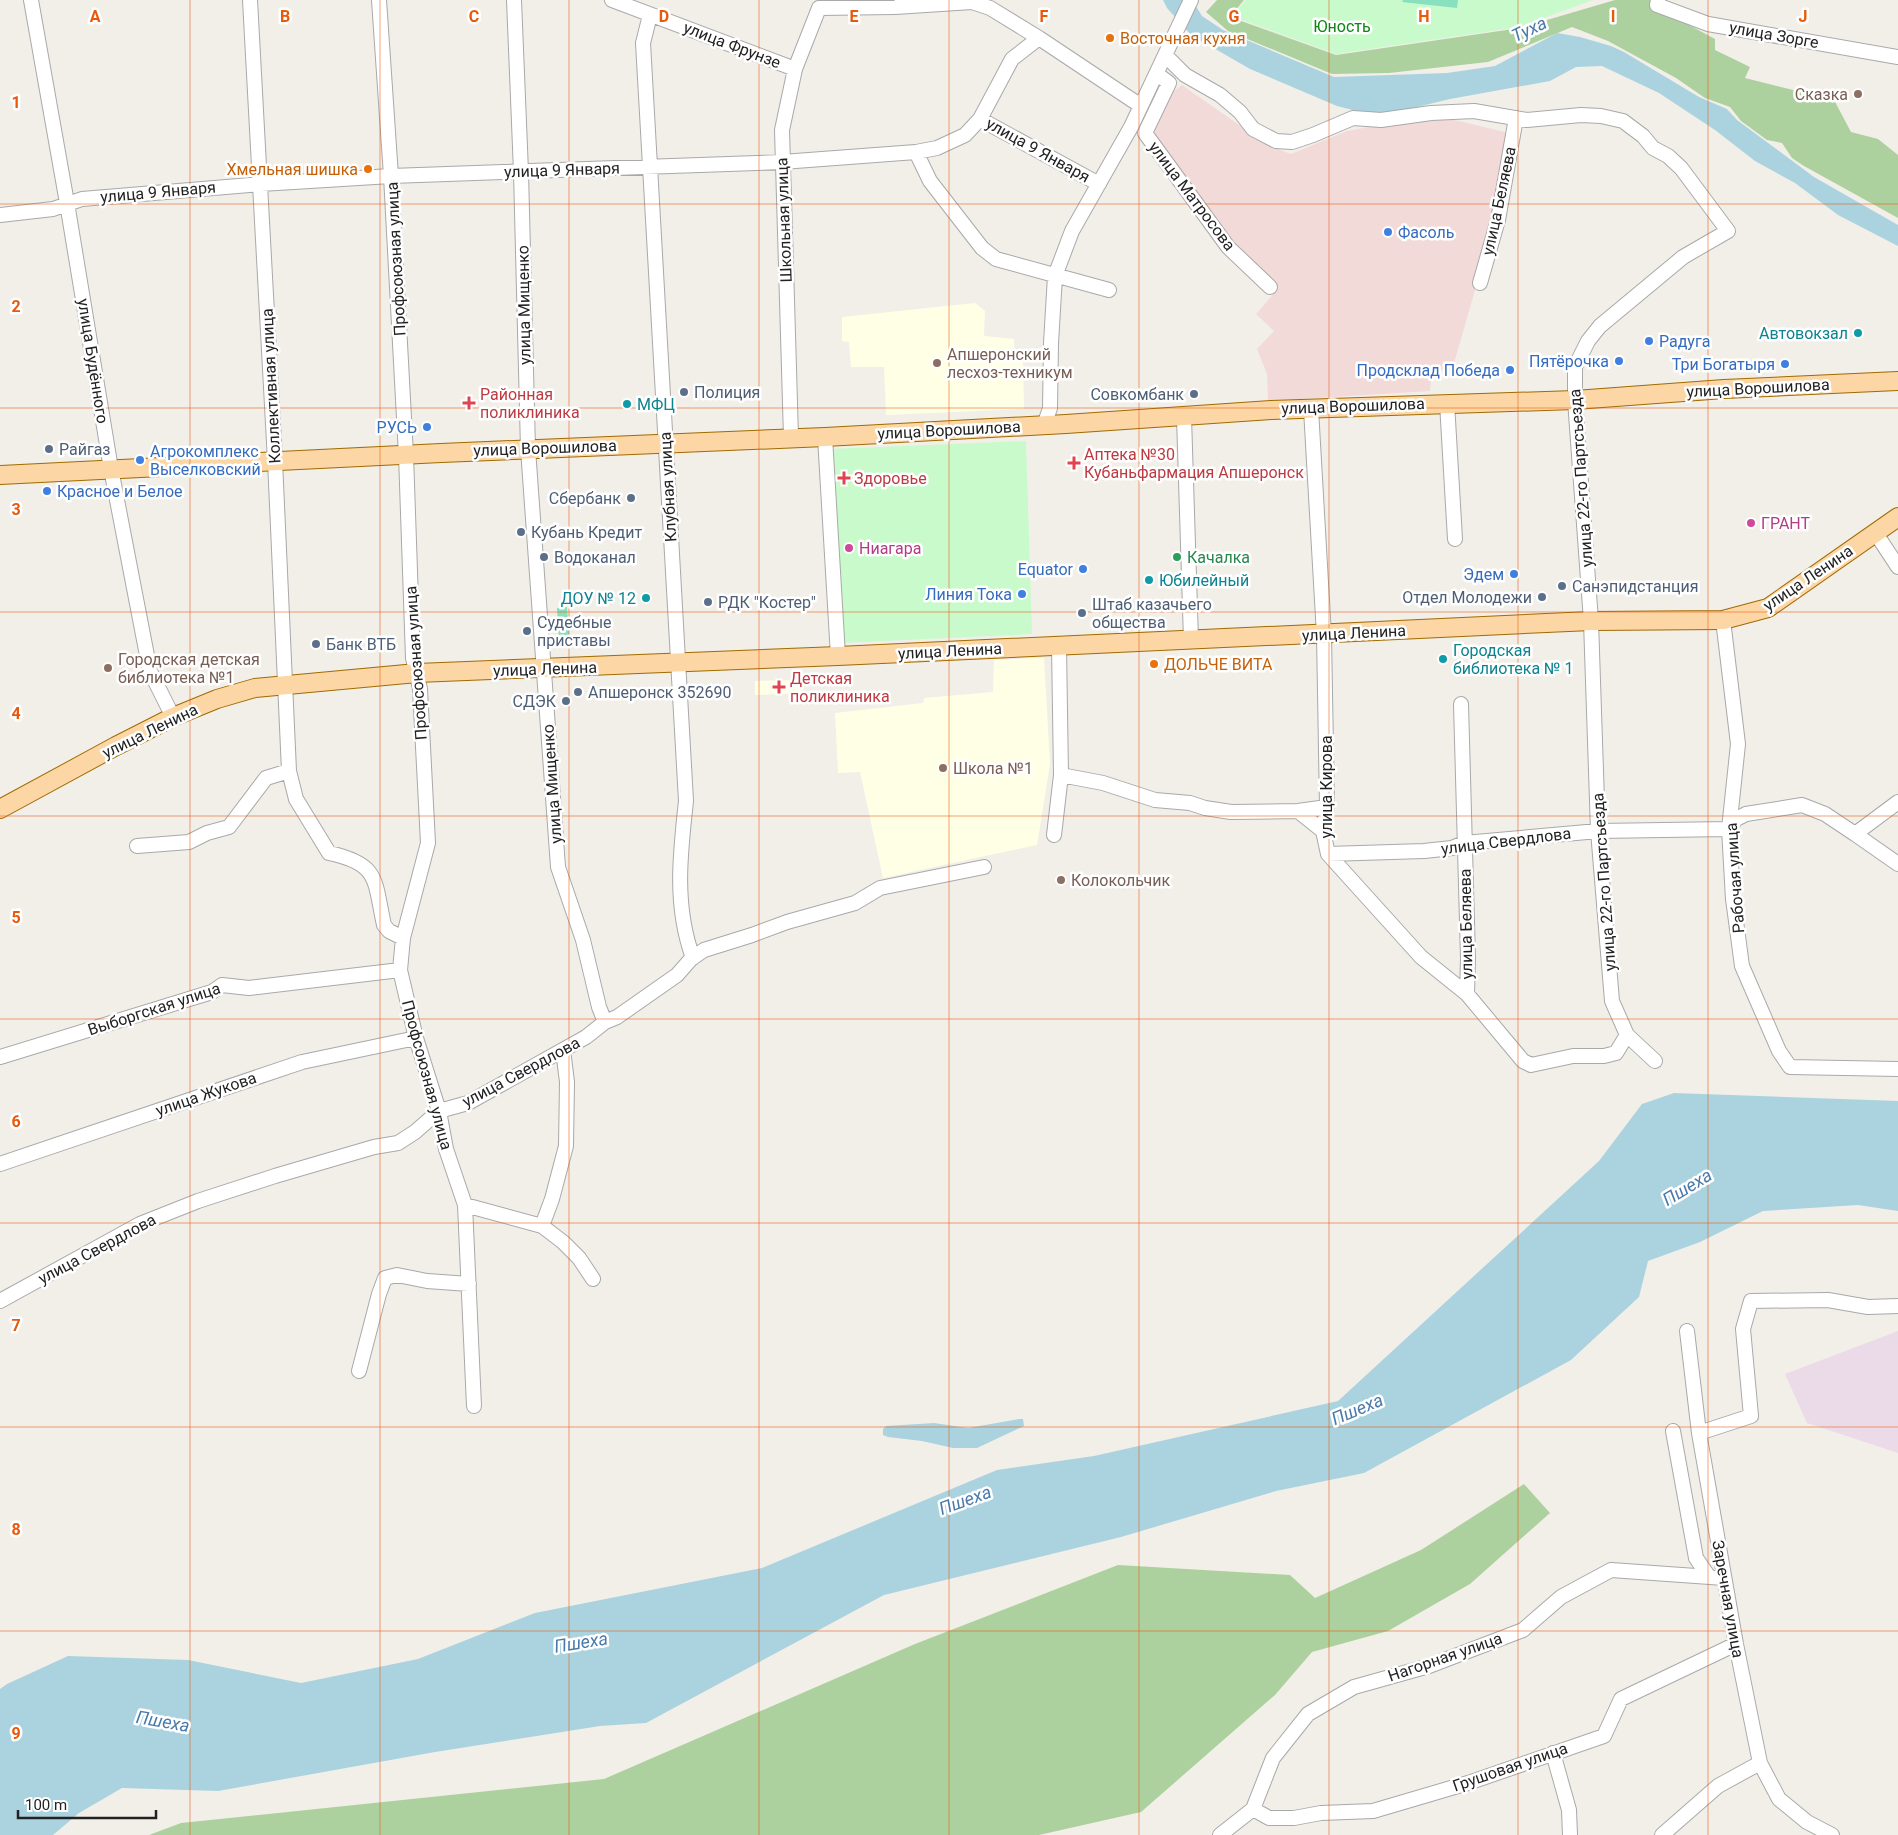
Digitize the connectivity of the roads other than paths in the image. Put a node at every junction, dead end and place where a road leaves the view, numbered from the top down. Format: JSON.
{"nodes":[{"id":1,"x":31,"y":0,"type":"edge"},
{"id":2,"x":250,"y":0,"type":"edge"},
{"id":3,"x":379,"y":0,"type":"edge"},
{"id":4,"x":514,"y":0,"type":"edge"},
{"id":5,"x":1191,"y":0,"type":"edge"},
{"id":6,"x":1658,"y":0,"type":"edge"},
{"id":7,"x":620,"y":1,"type":"edge"},
{"id":8,"x":650,"y":14,"type":"junction"},
{"id":9,"x":1039,"y":38,"type":"junction"},
{"id":10,"x":1166,"y":55,"type":"junction"},
{"id":11,"x":1898,"y":57,"type":"edge"},
{"id":12,"x":795,"y":69,"type":"junction"},
{"id":13,"x":1157,"y":74,"type":"junction"},
{"id":14,"x":1141,"y":106,"type":"junction"},
{"id":15,"x":980,"y":119,"type":"junction"},
{"id":16,"x":1521,"y":119,"type":"junction"},
{"id":17,"x":916,"y":152,"type":"junction"},
{"id":18,"x":782,"y":162,"type":"junction"},
{"id":19,"x":650,"y":167,"type":"junction"},
{"id":20,"x":521,"y":172,"type":"junction"},
{"id":21,"x":392,"y":176,"type":"junction"},
{"id":22,"x":261,"y":184,"type":"junction"},
{"id":23,"x":1099,"y":184,"type":"junction"},
{"id":24,"x":68,"y":203,"type":"junction"},
{"id":25,"x":0,"y":215,"type":"edge"},
{"id":26,"x":1055,"y":276,"type":"junction"},
{"id":27,"x":1480,"y":283,"type":"dead end"},
{"id":28,"x":1270,"y":287,"type":"dead end"},
{"id":29,"x":1109,"y":290,"type":"dead end"},
{"id":30,"x":1898,"y":381,"type":"edge"},
{"id":31,"x":1575,"y":400,"type":"junction"},
{"id":32,"x":1447,"y":403,"type":"junction"},
{"id":33,"x":1311,"y":409,"type":"junction"},
{"id":34,"x":1184,"y":417,"type":"junction"},
{"id":35,"x":1044,"y":426,"type":"junction"},
{"id":36,"x":825,"y":437,"type":"junction"},
{"id":37,"x":790,"y":438,"type":"junction"},
{"id":38,"x":666,"y":443,"type":"junction"},
{"id":39,"x":528,"y":449,"type":"junction"},
{"id":40,"x":406,"y":455,"type":"junction"},
{"id":41,"x":275,"y":461,"type":"junction"},
{"id":42,"x":111,"y":469,"type":"junction"},
{"id":43,"x":0,"y":474,"type":"edge"},
{"id":44,"x":1898,"y":517,"type":"edge"},
{"id":45,"x":1875,"y":532,"type":"junction"},
{"id":46,"x":1455,"y":539,"type":"dead end"},
{"id":47,"x":1898,"y":566,"type":"edge"},
{"id":48,"x":1723,"y":620,"type":"junction"},
{"id":49,"x":1591,"y":621,"type":"junction"},
{"id":50,"x":1324,"y":635,"type":"junction"},
{"id":51,"x":1191,"y":640,"type":"junction"},
{"id":52,"x":1059,"y":646,"type":"junction"},
{"id":53,"x":838,"y":656,"type":"junction"},
{"id":54,"x":679,"y":663,"type":"junction"},
{"id":55,"x":544,"y":669,"type":"junction"},
{"id":56,"x":417,"y":673,"type":"junction"},
{"id":57,"x":286,"y":684,"type":"junction"},
{"id":58,"x":1461,"y":704,"type":"dead end"},
{"id":59,"x":173,"y":717,"type":"junction"},
{"id":60,"x":289,"y":771,"type":"junction"},
{"id":61,"x":1061,"y":775,"type":"junction"},
{"id":62,"x":1898,"y":802,"type":"edge"},
{"id":63,"x":1327,"y":807,"type":"junction"},
{"id":64,"x":0,"y":809,"type":"edge"},
{"id":65,"x":1298,"y":811,"type":"junction"},
{"id":66,"x":1729,"y":830,"type":"junction"},
{"id":67,"x":1323,"y":831,"type":"junction"},
{"id":68,"x":1598,"y":831,"type":"junction"},
{"id":69,"x":1855,"y":834,"type":"junction"},
{"id":70,"x":1054,"y":835,"type":"dead end"},
{"id":71,"x":1464,"y":843,"type":"junction"},
{"id":72,"x":137,"y":846,"type":"dead end"},
{"id":73,"x":1328,"y":854,"type":"junction"},
{"id":74,"x":1898,"y":864,"type":"edge"},
{"id":75,"x":984,"y":867,"type":"dead end"},
{"id":76,"x":403,"y":938,"type":"junction"},
{"id":77,"x":693,"y":958,"type":"junction"},
{"id":78,"x":400,"y":970,"type":"junction"},
{"id":79,"x":1466,"y":994,"type":"junction"},
{"id":80,"x":605,"y":1022,"type":"junction"},
{"id":81,"x":1627,"y":1035,"type":"junction"},
{"id":82,"x":416,"y":1038,"type":"junction"},
{"id":83,"x":563,"y":1050,"type":"junction"},
{"id":84,"x":0,"y":1057,"type":"edge"},
{"id":85,"x":1655,"y":1062,"type":"dead end"},
{"id":86,"x":1898,"y":1069,"type":"edge"},
{"id":87,"x":439,"y":1111,"type":"junction"},
{"id":88,"x":0,"y":1164,"type":"edge"},
{"id":89,"x":465,"y":1205,"type":"junction"},
{"id":90,"x":542,"y":1226,"type":"junction"},
{"id":91,"x":593,"y":1279,"type":"dead end"},
{"id":92,"x":469,"y":1284,"type":"junction"},
{"id":93,"x":0,"y":1301,"type":"edge"},
{"id":94,"x":1898,"y":1306,"type":"edge"},
{"id":95,"x":1687,"y":1331,"type":"dead end"},
{"id":96,"x":358,"y":1372,"type":"dead end"},
{"id":97,"x":474,"y":1406,"type":"dead end"},
{"id":98,"x":1673,"y":1431,"type":"dead end"},
{"id":99,"x":1698,"y":1434,"type":"junction"},
{"id":100,"x":1709,"y":1577,"type":"junction"},
{"id":101,"x":1724,"y":1578,"type":"junction"},
{"id":102,"x":1736,"y":1644,"type":"junction"},
{"id":103,"x":1553,"y":1753,"type":"junction"},
{"id":104,"x":1760,"y":1763,"type":"junction"},
{"id":105,"x":1253,"y":1809,"type":"junction"},
{"id":106,"x":1220,"y":1835,"type":"edge"},
{"id":107,"x":1570,"y":1835,"type":"edge"},
{"id":108,"x":1662,"y":1835,"type":"edge"},
{"id":109,"x":1832,"y":1835,"type":"edge"}],
"edges":[{"from":1,"to":24,"type":"street","name":"улица Будённого"},
{"from":2,"to":22,"type":"street","name":"Коллективная улица"},
{"from":3,"to":21,"type":"street","name":"Профсоюзная улица"},
{"from":4,"to":20,"type":"street","name":"улица Мищенко"},
{"from":5,"to":10,"type":"street"},
{"from":6,"to":11,"type":"street","name":"улица Зорге"},
{"from":7,"to":8,"type":"street","name":"улица Фрунзе"},
{"from":8,"to":12,"type":"street","name":"улица Фрунзе"},
{"from":8,"to":19,"type":"street","name":"Клубная улица"},
{"from":9,"to":12,"type":"street","name":"Школьная улица"},
{"from":9,"to":14,"type":"street"},
{"from":9,"to":15,"type":"street"},
{"from":10,"to":13,"type":"street"},
{"from":10,"to":16,"type":"street"},
{"from":12,"to":18,"type":"street","name":"Школьная улица"},
{"from":13,"to":14,"type":"street"},
{"from":13,"to":28,"type":"street","name":"улица Матросова"},
{"from":14,"to":23,"type":"street"},
{"from":15,"to":17,"type":"street","name":"улица 9 Января"},
{"from":15,"to":23,"type":"street","name":"улица 9 Января"},
{"from":16,"to":27,"type":"street","name":"улица Беляева"},
{"from":16,"to":31,"type":"street","name":"улица 22-го Партсъезда"},
{"from":17,"to":18,"type":"street","name":"улица 9 Января"},
{"from":17,"to":26,"type":"street"},
{"from":18,"to":19,"type":"street","name":"улица 9 Января"},
{"from":18,"to":37,"type":"street","name":"Школьная улица"},
{"from":19,"to":20,"type":"street","name":"улица 9 Января"},
{"from":19,"to":38,"type":"street","name":"Клубная улица"},
{"from":20,"to":21,"type":"street","name":"улица 9 Января"},
{"from":20,"to":39,"type":"street","name":"улица Мищенко"},
{"from":21,"to":22,"type":"street","name":"улица 9 Января"},
{"from":21,"to":40,"type":"street","name":"Профсоюзная улица"},
{"from":22,"to":24,"type":"street","name":"улица 9 Января"},
{"from":22,"to":41,"type":"street","name":"Коллективная улица"},
{"from":23,"to":26,"type":"street"},
{"from":24,"to":25,"type":"street","name":"улица 9 Января"},
{"from":24,"to":42,"type":"street","name":"улица Будённого"},
{"from":26,"to":29,"type":"street"},
{"from":26,"to":35,"type":"street"},
{"from":30,"to":31,"type":"main road","name":"улица Ворошилова"},
{"from":31,"to":32,"type":"main road","name":"улица Ворошилова"},
{"from":31,"to":49,"type":"street","name":"улица 22-го Партсъезда"},
{"from":32,"to":33,"type":"main road","name":"улица Ворошилова"},
{"from":32,"to":46,"type":"street"},
{"from":33,"to":34,"type":"main road","name":"улица Ворошилова"},
{"from":33,"to":50,"type":"street","name":"улица Кирова"},
{"from":34,"to":35,"type":"main road","name":"улица Ворошилова"},
{"from":34,"to":51,"type":"street"},
{"from":35,"to":36,"type":"main road","name":"улица Ворошилова"},
{"from":36,"to":37,"type":"main road","name":"улица Ворошилова"},
{"from":36,"to":53,"type":"street"},
{"from":37,"to":38,"type":"main road","name":"улица Ворошилова"},
{"from":38,"to":39,"type":"main road","name":"улица Ворошилова"},
{"from":38,"to":54,"type":"street","name":"Клубная улица"},
{"from":39,"to":40,"type":"main road","name":"улица Ворошилова"},
{"from":39,"to":55,"type":"street","name":"улица Мищенко"},
{"from":40,"to":41,"type":"main road","name":"улица Ворошилова"},
{"from":40,"to":56,"type":"street","name":"Профсоюзная улица"},
{"from":41,"to":42,"type":"main road","name":"улица Ворошилова"},
{"from":41,"to":57,"type":"street","name":"Коллективная улица"},
{"from":42,"to":43,"type":"main road","name":"улица Ворошилова"},
{"from":42,"to":59,"type":"street","name":"улица Будённого"},
{"from":44,"to":45,"type":"main road","name":"улица Ленина"},
{"from":45,"to":47,"type":"street"},
{"from":45,"to":48,"type":"main road","name":"улица Ленина"},
{"from":48,"to":49,"type":"main road","name":"улица Ленина"},
{"from":48,"to":66,"type":"street","name":"Рабочая улица"},
{"from":49,"to":50,"type":"main road","name":"улица Ленина"},
{"from":49,"to":68,"type":"street","name":"улица 22-го Партсъезда"},
{"from":50,"to":51,"type":"main road","name":"улица Ленина"},
{"from":50,"to":63,"type":"street","name":"улица Кирова"},
{"from":51,"to":52,"type":"main road","name":"улица Ленина"},
{"from":52,"to":53,"type":"main road","name":"улица Ленина"},
{"from":52,"to":61,"type":"street"},
{"from":53,"to":54,"type":"main road","name":"улица Ленина"},
{"from":54,"to":55,"type":"main road","name":"улица Ленина"},
{"from":54,"to":77,"type":"street","name":"Клубная улица"},
{"from":55,"to":56,"type":"main road","name":"улица Ленина"},
{"from":55,"to":80,"type":"street","name":"улица Мищенко"},
{"from":56,"to":57,"type":"main road","name":"улица Ленина"},
{"from":56,"to":76,"type":"street","name":"Профсоюзная улица"},
{"from":57,"to":59,"type":"main road","name":"улица Ленина"},
{"from":57,"to":60,"type":"street","name":"Коллективная улица"},
{"from":58,"to":71,"type":"street","name":"улица Беляева"},
{"from":59,"to":64,"type":"main road","name":"улица Ленина"},
{"from":60,"to":72,"type":"street"},
{"from":60,"to":76,"type":"street","name":"Коллективная улица"},
{"from":61,"to":65,"type":"street"},
{"from":61,"to":70,"type":"street"},
{"from":62,"to":69,"type":"street"},
{"from":63,"to":65,"type":"street"},
{"from":63,"to":67,"type":"street","name":"улица Кирова"},
{"from":65,"to":67,"type":"street"},
{"from":66,"to":68,"type":"street","name":"улица Свердлова"},
{"from":66,"to":69,"type":"street"},
{"from":66,"to":86,"type":"street","name":"Рабочая улица"},
{"from":67,"to":73,"type":"street","name":"улица Кирова"},
{"from":68,"to":71,"type":"street","name":"улица Свердлова"},
{"from":68,"to":81,"type":"street","name":"улица 22-го Партсъезда"},
{"from":69,"to":74,"type":"street"},
{"from":71,"to":73,"type":"street","name":"улица Свердлова"},
{"from":71,"to":79,"type":"street","name":"улица Беляева"},
{"from":73,"to":79,"type":"street","name":"улица Кирова"},
{"from":75,"to":77,"type":"street","name":"улица Свердлова"},
{"from":76,"to":78,"type":"street","name":"Профсоюзная улица"},
{"from":77,"to":80,"type":"street","name":"улица Свердлова"},
{"from":78,"to":82,"type":"street","name":"Профсоюзная улица"},
{"from":78,"to":84,"type":"street","name":"Выборгская улица"},
{"from":79,"to":81,"type":"street","name":"улица Кирова"},
{"from":80,"to":83,"type":"street","name":"улица Свердлова"},
{"from":81,"to":85,"type":"street","name":"улица 22-го Партсъезда"},
{"from":82,"to":87,"type":"street","name":"Профсоюзная улица"},
{"from":82,"to":88,"type":"street","name":"улица Жукова"},
{"from":83,"to":87,"type":"street","name":"улица Свердлова"},
{"from":83,"to":90,"type":"street"},
{"from":87,"to":89,"type":"street","name":"Профсоюзная улица"},
{"from":87,"to":93,"type":"street","name":"улица Свердлова"},
{"from":89,"to":90,"type":"street"},
{"from":89,"to":92,"type":"street","name":"Профсоюзная улица"},
{"from":90,"to":91,"type":"street"},
{"from":92,"to":96,"type":"street"},
{"from":92,"to":97,"type":"street","name":"Профсоюзная улица"},
{"from":94,"to":99,"type":"street"},
{"from":95,"to":99,"type":"street","name":"Заречная улица"},
{"from":98,"to":100,"type":"street"},
{"from":99,"to":101,"type":"street","name":"Заречная улица"},
{"from":100,"to":101,"type":"street","name":"Нагорная улица"},
{"from":100,"to":105,"type":"street","name":"Нагорная улица"},
{"from":101,"to":102,"type":"street","name":"Заречная улица"},
{"from":102,"to":103,"type":"street","name":"Грушовая улица"},
{"from":102,"to":104,"type":"street","name":"Заречная улица"},
{"from":103,"to":105,"type":"street","name":"Грушовая улица"},
{"from":103,"to":107,"type":"street"},
{"from":104,"to":108,"type":"street"},
{"from":104,"to":109,"type":"street","name":"Заречная улица"},
{"from":105,"to":106,"type":"street"}]}
